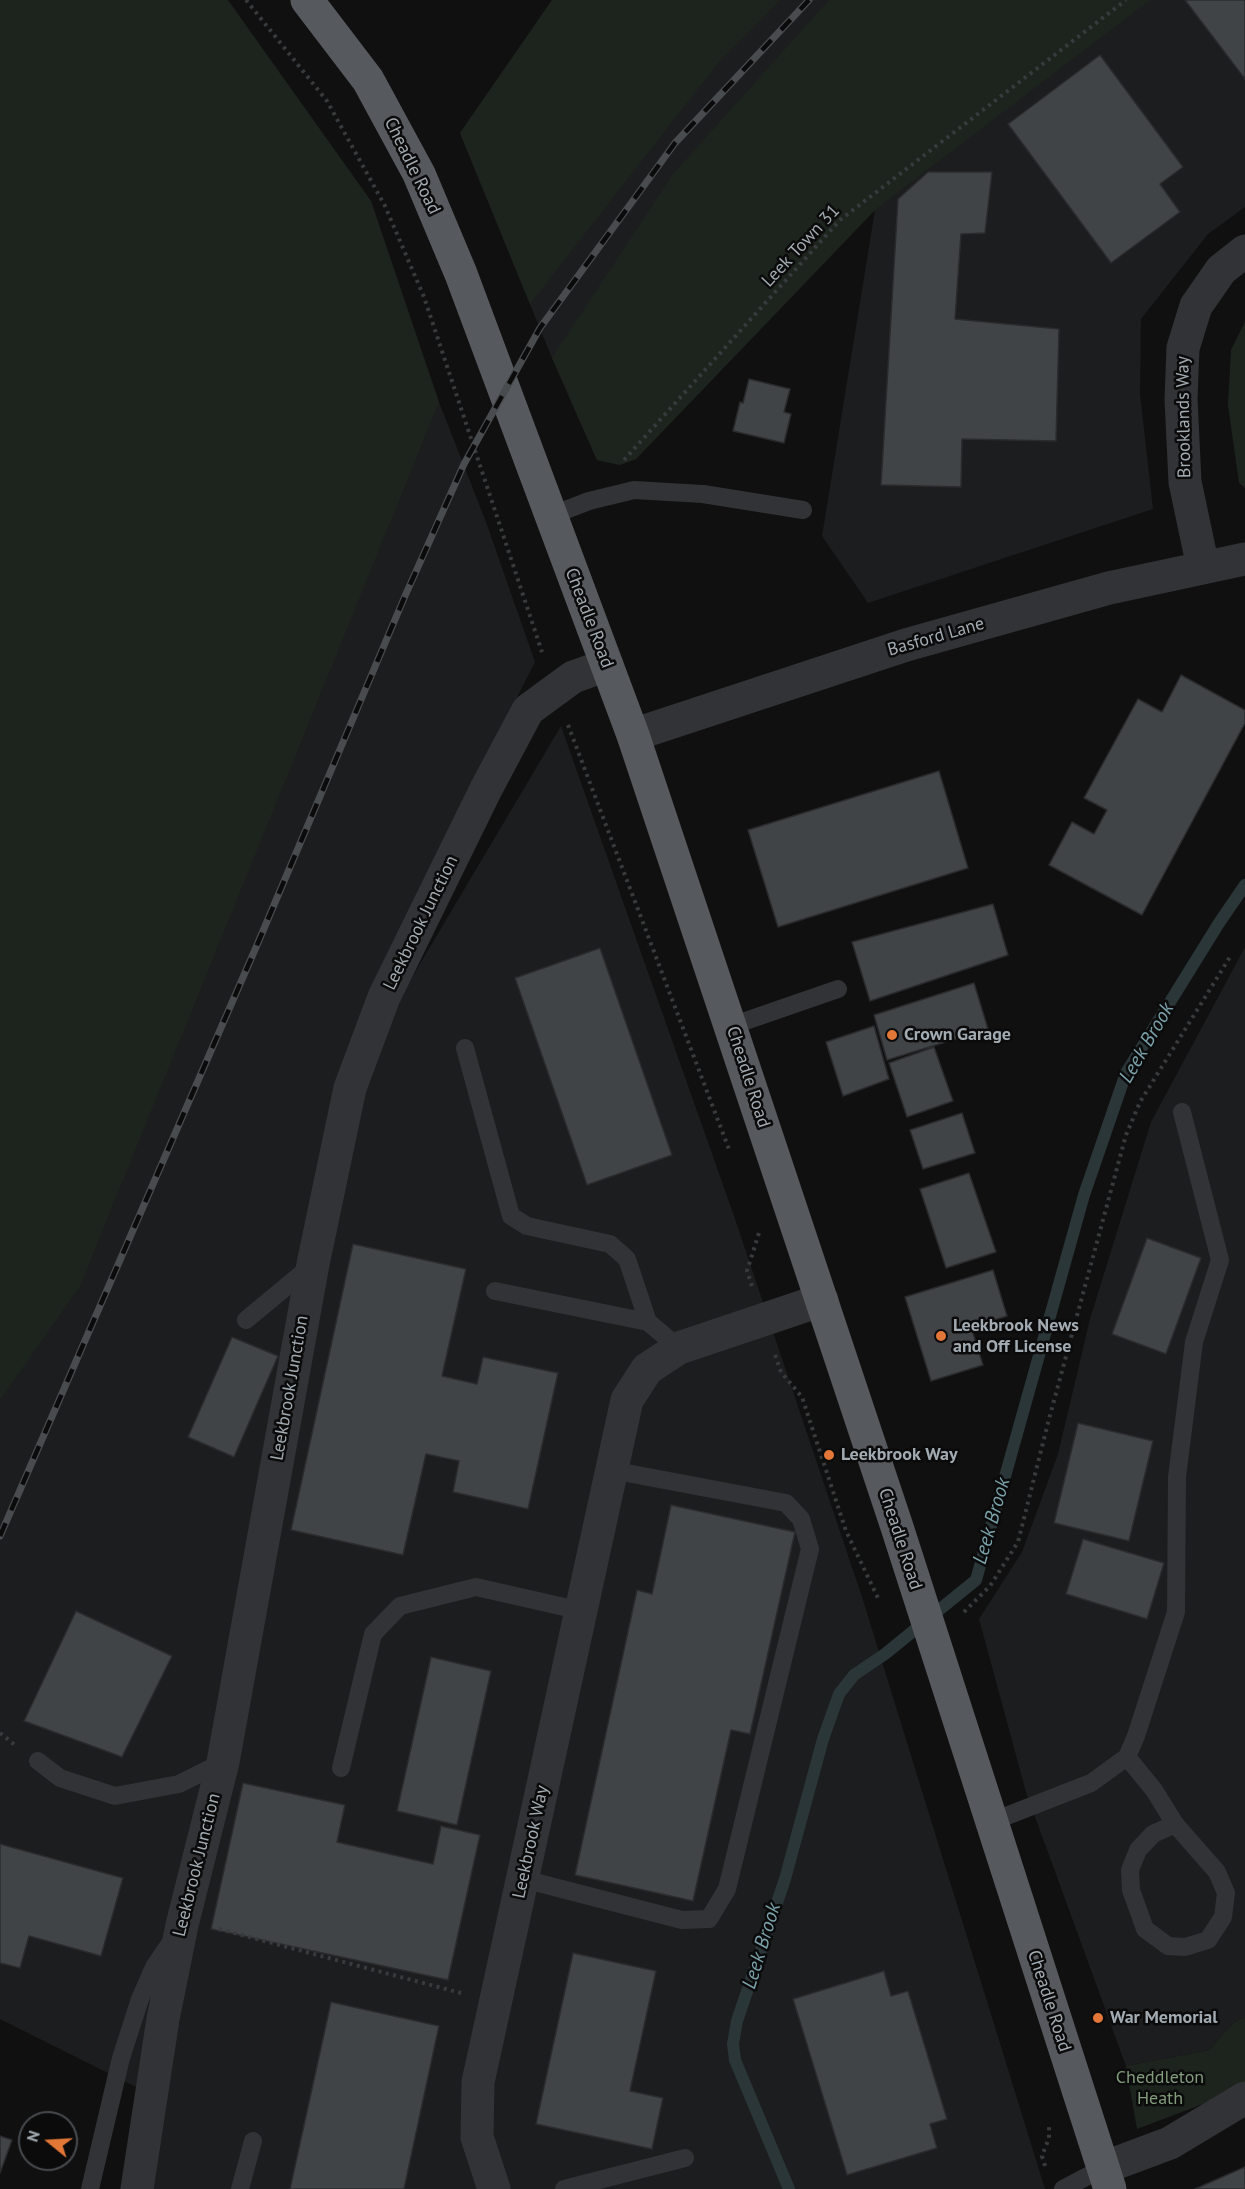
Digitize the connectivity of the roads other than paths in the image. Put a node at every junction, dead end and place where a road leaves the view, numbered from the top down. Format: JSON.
{"nodes":[{"id":1,"x":307,"y":0,"type":"edge"},
{"id":2,"x":1245,"y":251,"type":"edge"},
{"id":3,"x":804,"y":510,"type":"dead end"},
{"id":4,"x":550,"y":516,"type":"junction"},
{"id":5,"x":1245,"y":559,"type":"edge"},
{"id":6,"x":1203,"y":567,"type":"junction"},
{"id":7,"x":607,"y":665,"type":"junction"},
{"id":8,"x":633,"y":735,"type":"junction"},
{"id":9,"x":838,"y":989,"type":"dead end"},
{"id":10,"x":731,"y":1026,"type":"junction"},
{"id":11,"x":465,"y":1048,"type":"dead end"},
{"id":12,"x":1182,"y":1112,"type":"dead end"},
{"id":13,"x":313,"y":1264,"type":"junction"},
{"id":14,"x":495,"y":1291,"type":"dead end"},
{"id":15,"x":822,"y":1300,"type":"junction"},
{"id":16,"x":246,"y":1320,"type":"dead end"},
{"id":17,"x":648,"y":1322,"type":"junction"},
{"id":18,"x":679,"y":1348,"type":"junction"},
{"id":19,"x":611,"y":1470,"type":"junction"},
{"id":20,"x":582,"y":1611,"type":"junction"},
{"id":21,"x":1127,"y":1757,"type":"junction"},
{"id":22,"x":38,"y":1761,"type":"dead end"},
{"id":23,"x":223,"y":1762,"type":"junction"},
{"id":24,"x":341,"y":1768,"type":"dead end"},
{"id":25,"x":991,"y":1822,"type":"junction"},
{"id":26,"x":1175,"y":1824,"type":"junction"},
{"id":27,"x":523,"y":1879,"type":"junction"},
{"id":28,"x":183,"y":1922,"type":"junction"},
{"id":29,"x":1245,"y":2098,"type":"edge"},
{"id":30,"x":253,"y":2141,"type":"dead end"},
{"id":31,"x":685,"y":2158,"type":"dead end"},
{"id":32,"x":1107,"y":2178,"type":"edge"},
{"id":33,"x":90,"y":2189,"type":"edge"},
{"id":34,"x":137,"y":2189,"type":"edge"},
{"id":35,"x":240,"y":2189,"type":"edge"},
{"id":36,"x":494,"y":2189,"type":"edge"},
{"id":37,"x":564,"y":2189,"type":"edge"},
{"id":38,"x":1063,"y":2189,"type":"edge"}],
"edges":[{"from":1,"to":4,"type":"highway","name":"Cheadle Road"},
{"from":2,"to":6,"type":"street","name":"Brooklands Way"},
{"from":3,"to":4,"type":"lane"},
{"from":4,"to":7,"type":"highway","name":"Cheadle Road"},
{"from":5,"to":6,"type":"street","name":"Basford Lane"},
{"from":6,"to":8,"type":"street","name":"Basford Lane"},
{"from":7,"to":8,"type":"highway","name":"Cheadle Road"},
{"from":7,"to":13,"type":"street","name":"Leekbrook Junction"},
{"from":8,"to":10,"type":"highway","name":"Cheadle Road"},
{"from":9,"to":10,"type":"lane"},
{"from":10,"to":15,"type":"highway","name":"Cheadle Road"},
{"from":11,"to":17,"type":"lane"},
{"from":12,"to":21,"type":"lane"},
{"from":13,"to":16,"type":"lane"},
{"from":13,"to":23,"type":"street","name":"Leekbrook Junction"},
{"from":14,"to":17,"type":"lane"},
{"from":15,"to":18,"type":"street","name":"Leekbrook Way"},
{"from":15,"to":25,"type":"highway","name":"Cheadle Road"},
{"from":17,"to":18,"type":"lane"},
{"from":18,"to":19,"type":"street","name":"Leekbrook Way"},
{"from":19,"to":20,"type":"street","name":"Leekbrook Way"},
{"from":19,"to":27,"type":"lane"},
{"from":20,"to":24,"type":"lane"},
{"from":20,"to":27,"type":"street","name":"Leekbrook Way"},
{"from":21,"to":25,"type":"lane"},
{"from":21,"to":26,"type":"lane"},
{"from":22,"to":23,"type":"lane"},
{"from":23,"to":28,"type":"street","name":"Leekbrook Junction"},
{"from":25,"to":32,"type":"highway","name":"Cheadle Road"},
{"from":26,"to":26,"type":"lane"},
{"from":27,"to":36,"type":"street","name":"Leekbrook Way"},
{"from":28,"to":33,"type":"lane"},
{"from":28,"to":34,"type":"street","name":"Leekbrook Junction"},
{"from":29,"to":32,"type":"street"},
{"from":30,"to":35,"type":"lane"},
{"from":31,"to":37,"type":"lane"},
{"from":32,"to":38,"type":"lane"}]}
